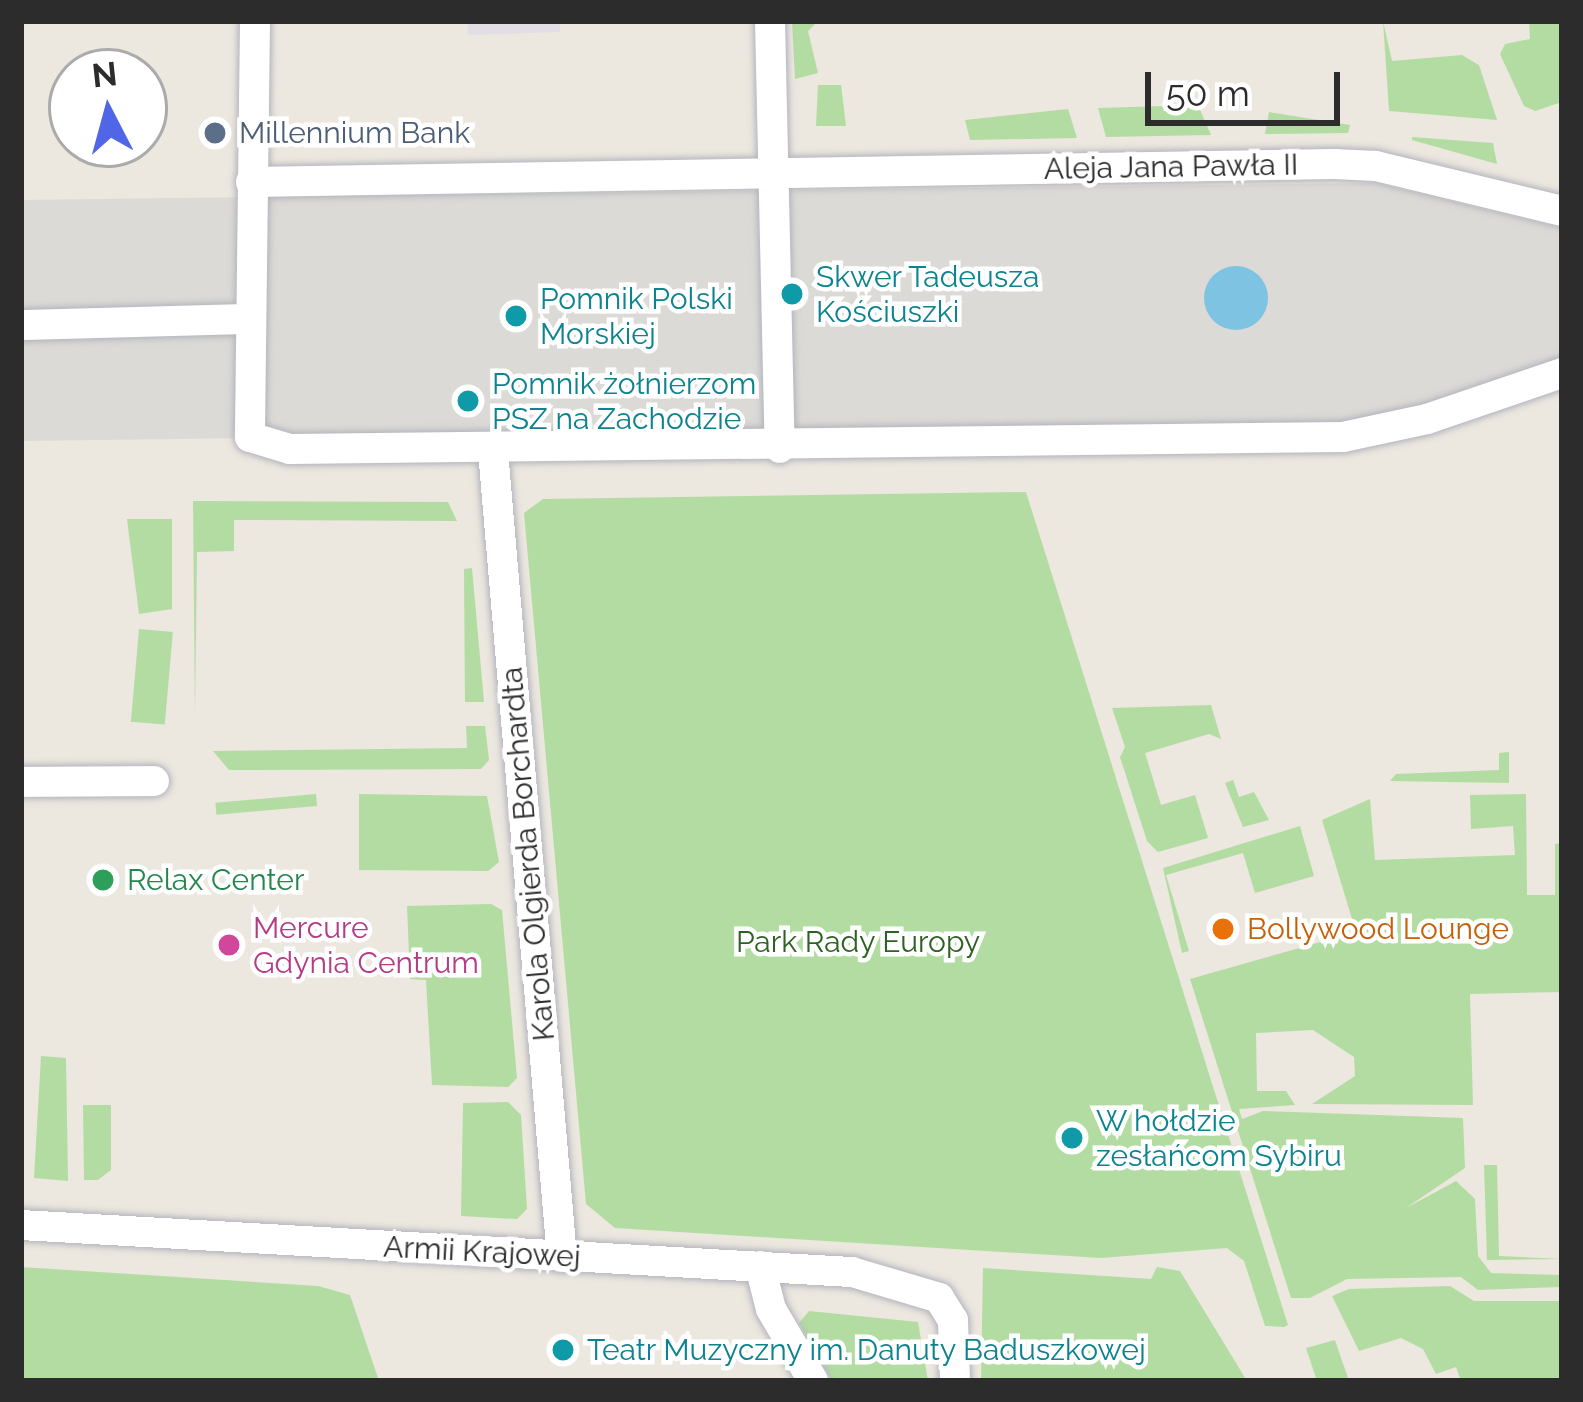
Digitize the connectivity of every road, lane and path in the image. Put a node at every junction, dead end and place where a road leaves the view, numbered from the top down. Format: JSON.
{"nodes":[{"id":1,"x":255,"y":21,"type":"edge"},
{"id":2,"x":770,"y":21,"type":"edge"},
{"id":3,"x":775,"y":175,"type":"junction"},
{"id":4,"x":251,"y":182,"type":"junction"},
{"id":5,"x":1562,"y":212,"type":"edge"},
{"id":6,"x":250,"y":319,"type":"junction"},
{"id":7,"x":21,"y":325,"type":"edge"},
{"id":8,"x":1562,"y":373,"type":"edge"},
{"id":9,"x":780,"y":448,"type":"junction"},
{"id":10,"x":493,"y":451,"type":"junction"},
{"id":11,"x":21,"y":782,"type":"edge"},
{"id":12,"x":154,"y":782,"type":"dead end"},
{"id":13,"x":21,"y":1225,"type":"edge"},
{"id":14,"x":562,"y":1257,"type":"junction"},
{"id":15,"x":760,"y":1266,"type":"junction"},
{"id":16,"x":813,"y":1381,"type":"edge"},
{"id":17,"x":955,"y":1381,"type":"edge"}],
"edges":[{"from":1,"to":4,"type":"street"},
{"from":2,"to":3,"type":"street"},
{"from":3,"to":4,"type":"street"},
{"from":3,"to":5,"type":"street","name":"Aleja Jana Pawła II"},
{"from":3,"to":9,"type":"street"},
{"from":4,"to":6,"type":"street"},
{"from":6,"to":7,"type":"street"},
{"from":6,"to":10,"type":"street"},
{"from":8,"to":9,"type":"street"},
{"from":9,"to":10,"type":"street"},
{"from":10,"to":14,"type":"street","name":"Karola Olgierda Borchardta"},
{"from":11,"to":12,"type":"street"},
{"from":13,"to":14,"type":"street","name":"Armii Krajowej"},
{"from":14,"to":15,"type":"street","name":"Armii Krajowej"},
{"from":15,"to":16,"type":"street"},
{"from":15,"to":17,"type":"street","name":"Armii Krajowej"}]}
